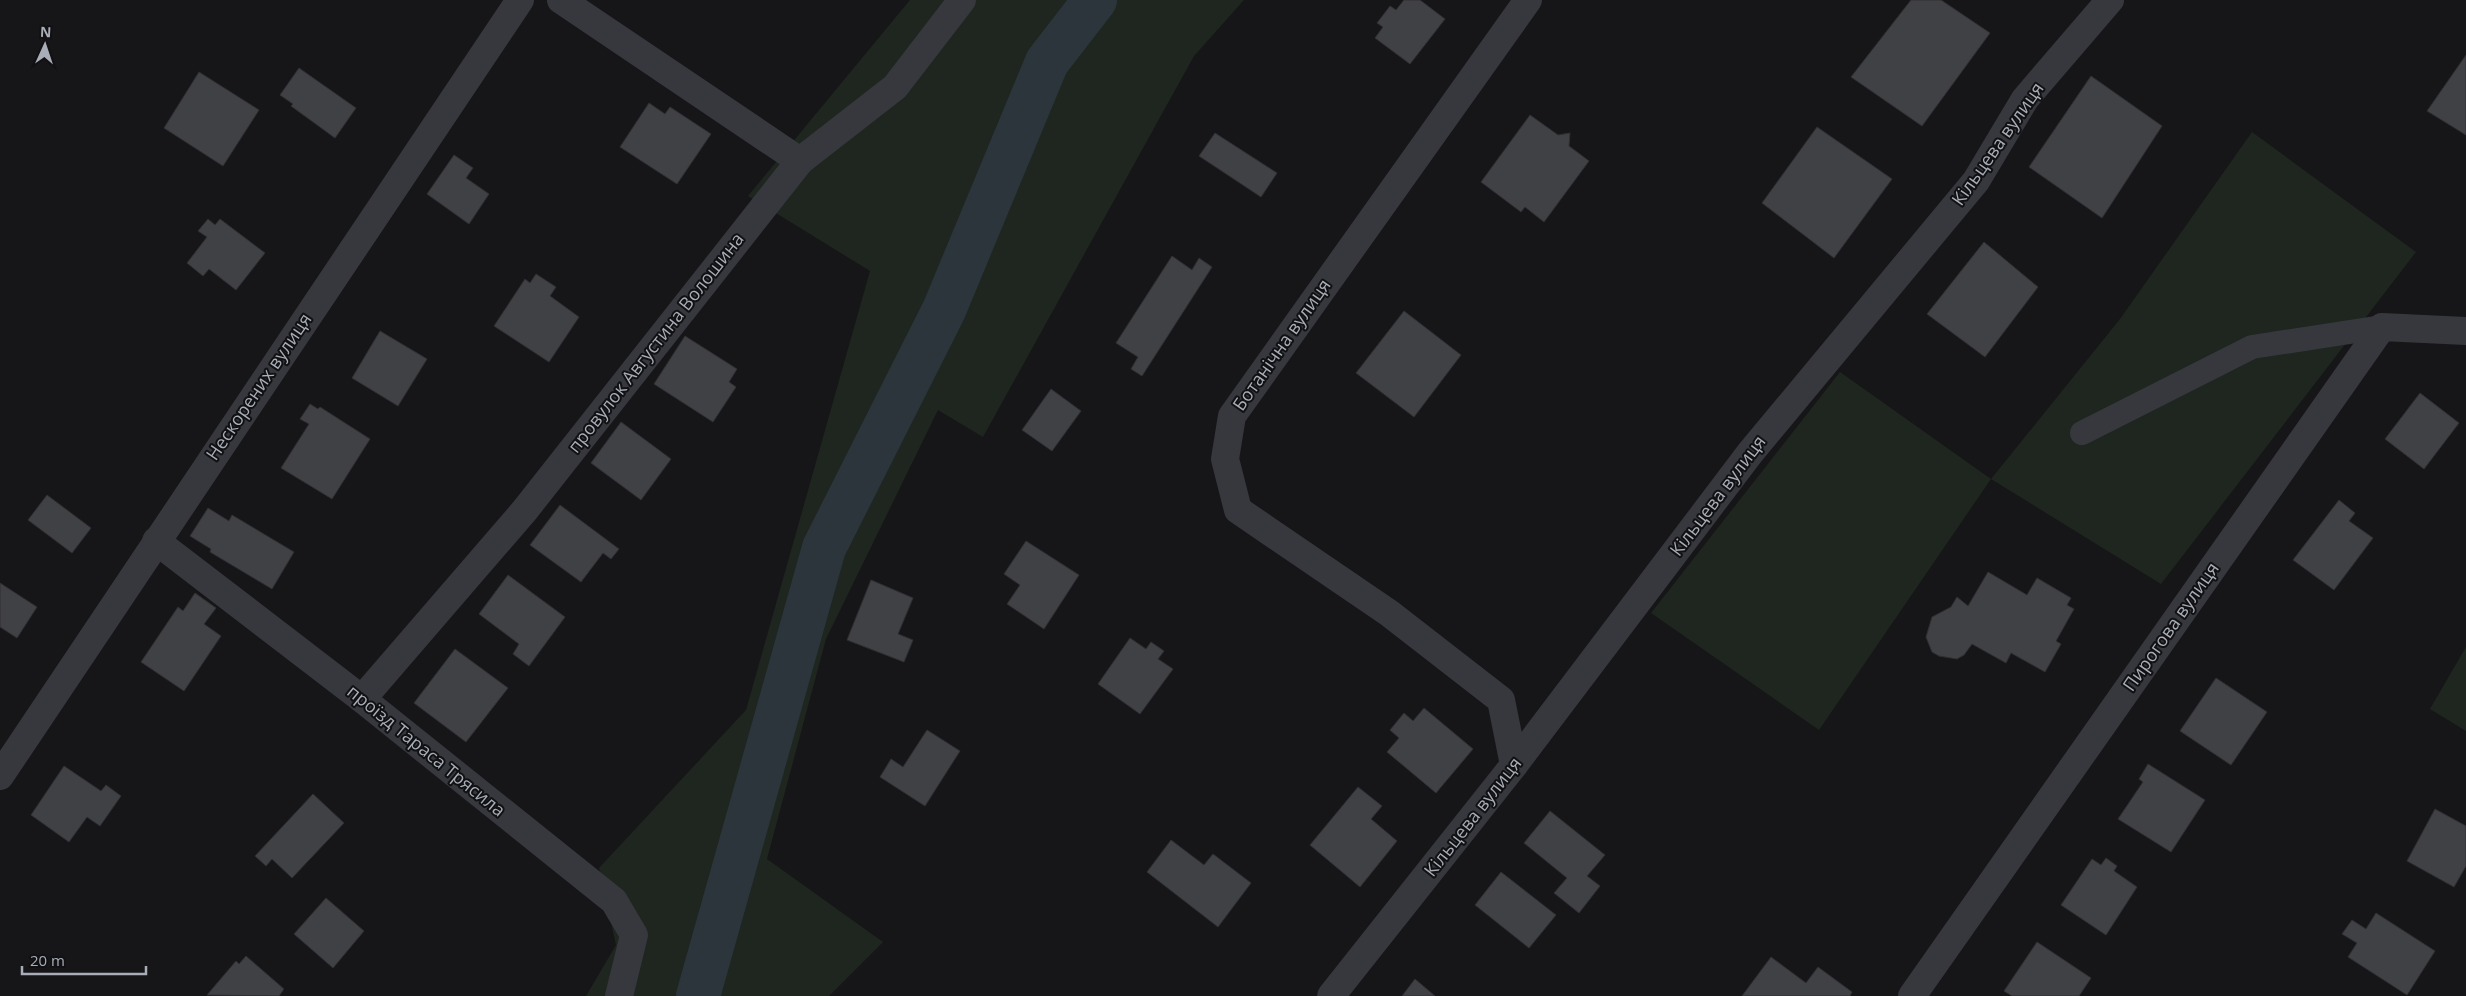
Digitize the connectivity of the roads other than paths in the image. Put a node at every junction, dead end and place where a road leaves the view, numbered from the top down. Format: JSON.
{"nodes":[{"id":1,"x":520,"y":0,"type":"edge"},
{"id":2,"x":561,"y":0,"type":"edge"},
{"id":3,"x":962,"y":0,"type":"edge"},
{"id":4,"x":1528,"y":0,"type":"edge"},
{"id":5,"x":2110,"y":0,"type":"edge"},
{"id":6,"x":800,"y":160,"type":"junction"},
{"id":7,"x":2382,"y":326,"type":"junction"},
{"id":8,"x":2466,"y":331,"type":"edge"},
{"id":9,"x":2082,"y":433,"type":"dead end"},
{"id":10,"x":156,"y":541,"type":"junction"},
{"id":11,"x":362,"y":699,"type":"junction"},
{"id":12,"x":1514,"y":765,"type":"junction"},
{"id":13,"x":0,"y":776,"type":"edge"},
{"id":14,"x":1916,"y":994,"type":"edge"},
{"id":15,"x":620,"y":996,"type":"edge"},
{"id":16,"x":1331,"y":996,"type":"edge"}],
"edges":[{"from":1,"to":10,"type":"street","name":"Нескорених вулиця"},
{"from":2,"to":6,"type":"street"},
{"from":3,"to":6,"type":"street","name":"провулок Августина Волошина"},
{"from":4,"to":12,"type":"street","name":"Ботанічна вулиця"},
{"from":5,"to":12,"type":"street","name":"Кільцева вулиця"},
{"from":6,"to":11,"type":"street","name":"провулок Августина Волошина"},
{"from":7,"to":8,"type":"street"},
{"from":7,"to":9,"type":"lane"},
{"from":7,"to":14,"type":"street","name":"Пирогова вулиця"},
{"from":10,"to":11,"type":"street","name":"проїзд Тараса Трясила"},
{"from":10,"to":13,"type":"street","name":"Нескорених вулиця"},
{"from":11,"to":15,"type":"street","name":"проїзд Тараса Трясила"},
{"from":12,"to":16,"type":"street","name":"Кільцева вулиця"}]}
